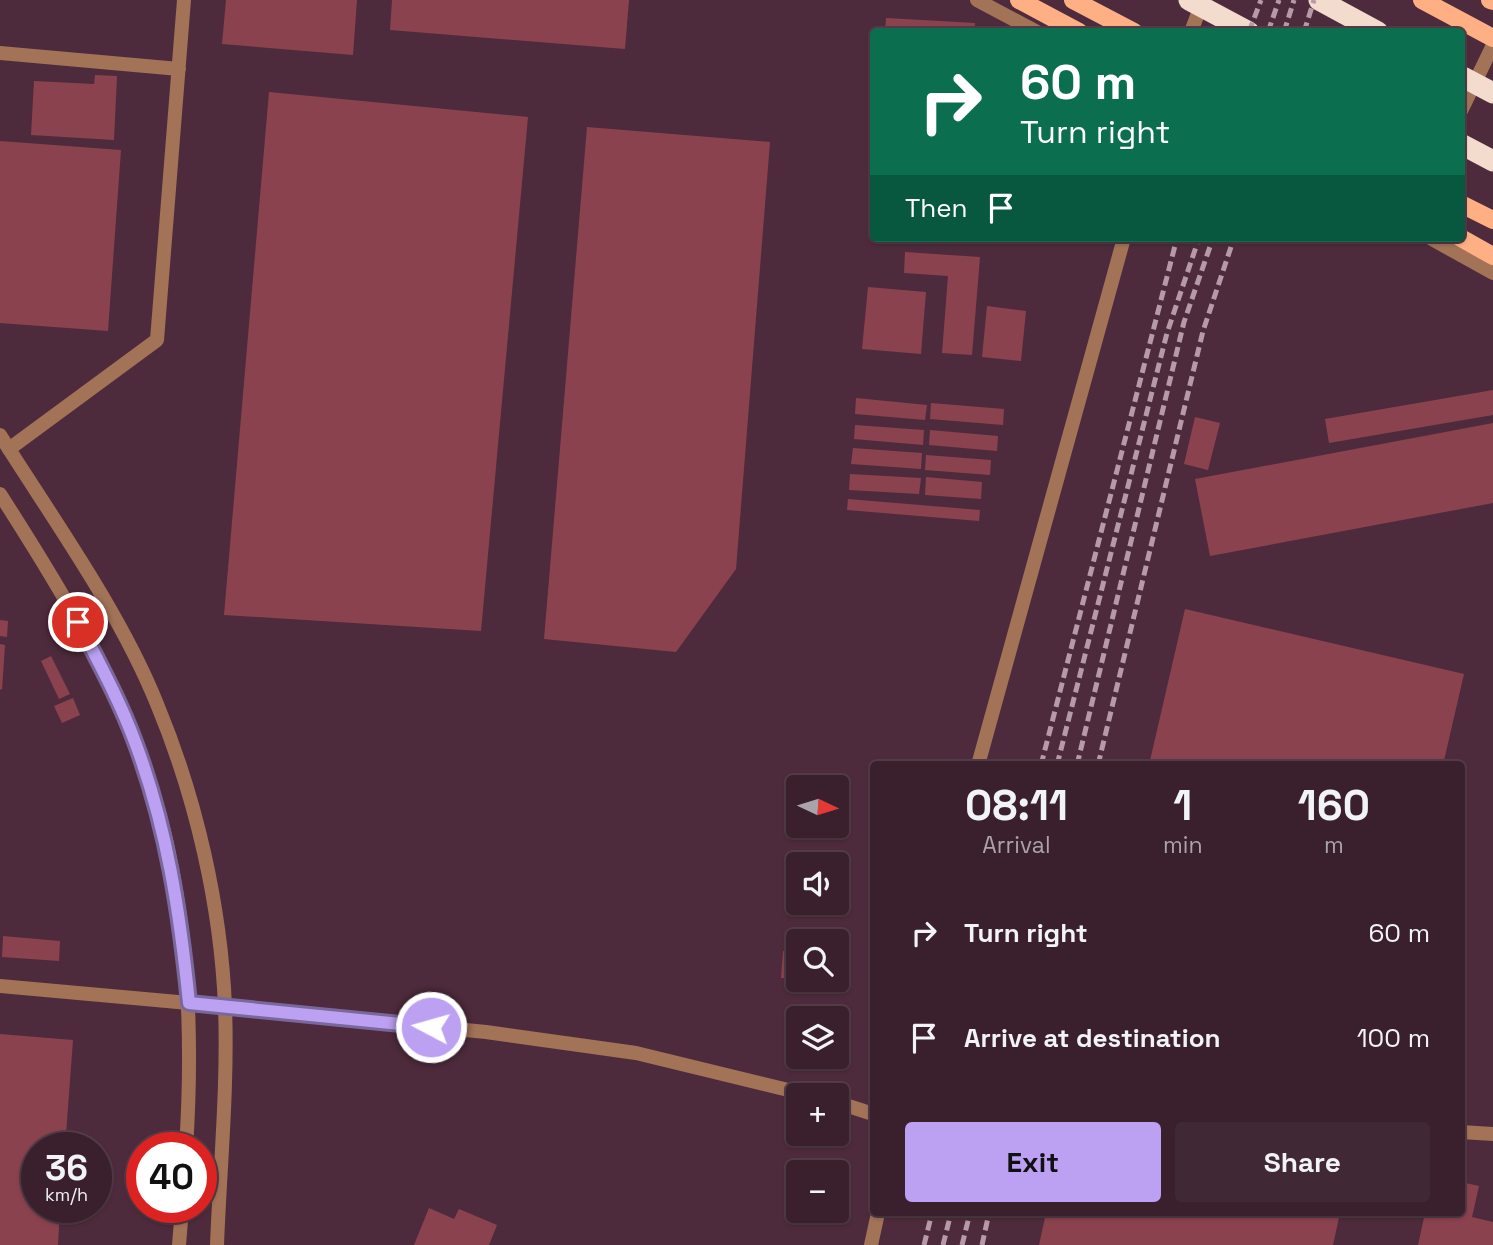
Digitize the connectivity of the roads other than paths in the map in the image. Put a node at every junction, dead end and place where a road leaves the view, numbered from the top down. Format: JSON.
{"nodes":[{"id":1,"x":184,"y":0,"type":"edge"},
{"id":2,"x":976,"y":0,"type":"edge"},
{"id":3,"x":1019,"y":0,"type":"edge"},
{"id":4,"x":1073,"y":0,"type":"edge"},
{"id":5,"x":1189,"y":0,"type":"edge"},
{"id":6,"x":1203,"y":0,"type":"edge"},
{"id":7,"x":1319,"y":0,"type":"edge"},
{"id":8,"x":1422,"y":0,"type":"edge"},
{"id":9,"x":1029,"y":28,"type":"edge"},
{"id":10,"x":1072,"y":28,"type":"edge"},
{"id":11,"x":1126,"y":28,"type":"edge"},
{"id":12,"x":1192,"y":28,"type":"edge"},
{"id":13,"x":1242,"y":28,"type":"edge"},
{"id":14,"x":1371,"y":28,"type":"edge"},
{"id":15,"x":1493,"y":38,"type":"edge"},
{"id":16,"x":1493,"y":45,"type":"edge"},
{"id":17,"x":0,"y":53,"type":"edge"},
{"id":18,"x":179,"y":69,"type":"junction"},
{"id":19,"x":1465,"y":78,"type":"edge"},
{"id":20,"x":1493,"y":93,"type":"edge"},
{"id":21,"x":1465,"y":103,"type":"edge"},
{"id":22,"x":1465,"y":146,"type":"edge"},
{"id":23,"x":1493,"y":161,"type":"edge"},
{"id":24,"x":1465,"y":206,"type":"edge"},
{"id":25,"x":1493,"y":220,"type":"edge"},
{"id":26,"x":1465,"y":240,"type":"edge"},
{"id":27,"x":1123,"y":242,"type":"edge"},
{"id":28,"x":1437,"y":242,"type":"edge"},
{"id":29,"x":1493,"y":256,"type":"edge"},
{"id":30,"x":1493,"y":273,"type":"edge"},
{"id":31,"x":0,"y":435,"type":"edge"},
{"id":32,"x":9,"y":449,"type":"junction"},
{"id":33,"x":0,"y":494,"type":"edge"},
{"id":34,"x":979,"y":761,"type":"edge"},
{"id":35,"x":0,"y":986,"type":"edge"},
{"id":36,"x":189,"y":1003,"type":"junction"},
{"id":37,"x":225,"y":1006,"type":"junction"},
{"id":38,"x":786,"y":1089,"type":"edge"},
{"id":39,"x":849,"y":1106,"type":"edge"},
{"id":40,"x":870,"y":1113,"type":"edge"},
{"id":41,"x":186,"y":1132,"type":"edge"},
{"id":42,"x":1465,"y":1132,"type":"edge"},
{"id":43,"x":1493,"y":1134,"type":"edge"},
{"id":44,"x":877,"y":1216,"type":"edge"},
{"id":45,"x":181,"y":1223,"type":"edge"},
{"id":46,"x":179,"y":1245,"type":"edge"},
{"id":47,"x":217,"y":1245,"type":"edge"},
{"id":48,"x":871,"y":1245,"type":"edge"}],
"edges":[{"from":1,"to":18,"type":"street"},
{"from":2,"to":9,"type":"street"},
{"from":3,"to":10,"type":"main road"},
{"from":4,"to":11,"type":"main road"},
{"from":5,"to":13,"type":"highway"},
{"from":6,"to":12,"type":"street"},
{"from":7,"to":14,"type":"highway"},
{"from":8,"to":15,"type":"main road"},
{"from":16,"to":21,"type":"street"},
{"from":17,"to":18,"type":"street"},
{"from":18,"to":32,"type":"street"},
{"from":19,"to":20,"type":"highway"},
{"from":22,"to":23,"type":"highway"},
{"from":24,"to":25,"type":"main road"},
{"from":26,"to":29,"type":"main road"},
{"from":27,"to":34,"type":"street"},
{"from":28,"to":30,"type":"street"},
{"from":31,"to":32,"type":"street"},
{"from":32,"to":37,"type":"street"},
{"from":33,"to":36,"type":"street"},
{"from":35,"to":36,"type":"street"},
{"from":36,"to":37,"type":"street"},
{"from":36,"to":41,"type":"street"},
{"from":37,"to":38,"type":"street"},
{"from":37,"to":47,"type":"street"},
{"from":39,"to":40,"type":"street"},
{"from":42,"to":43,"type":"street"},
{"from":44,"to":48,"type":"street"},
{"from":45,"to":46,"type":"street"}]}
